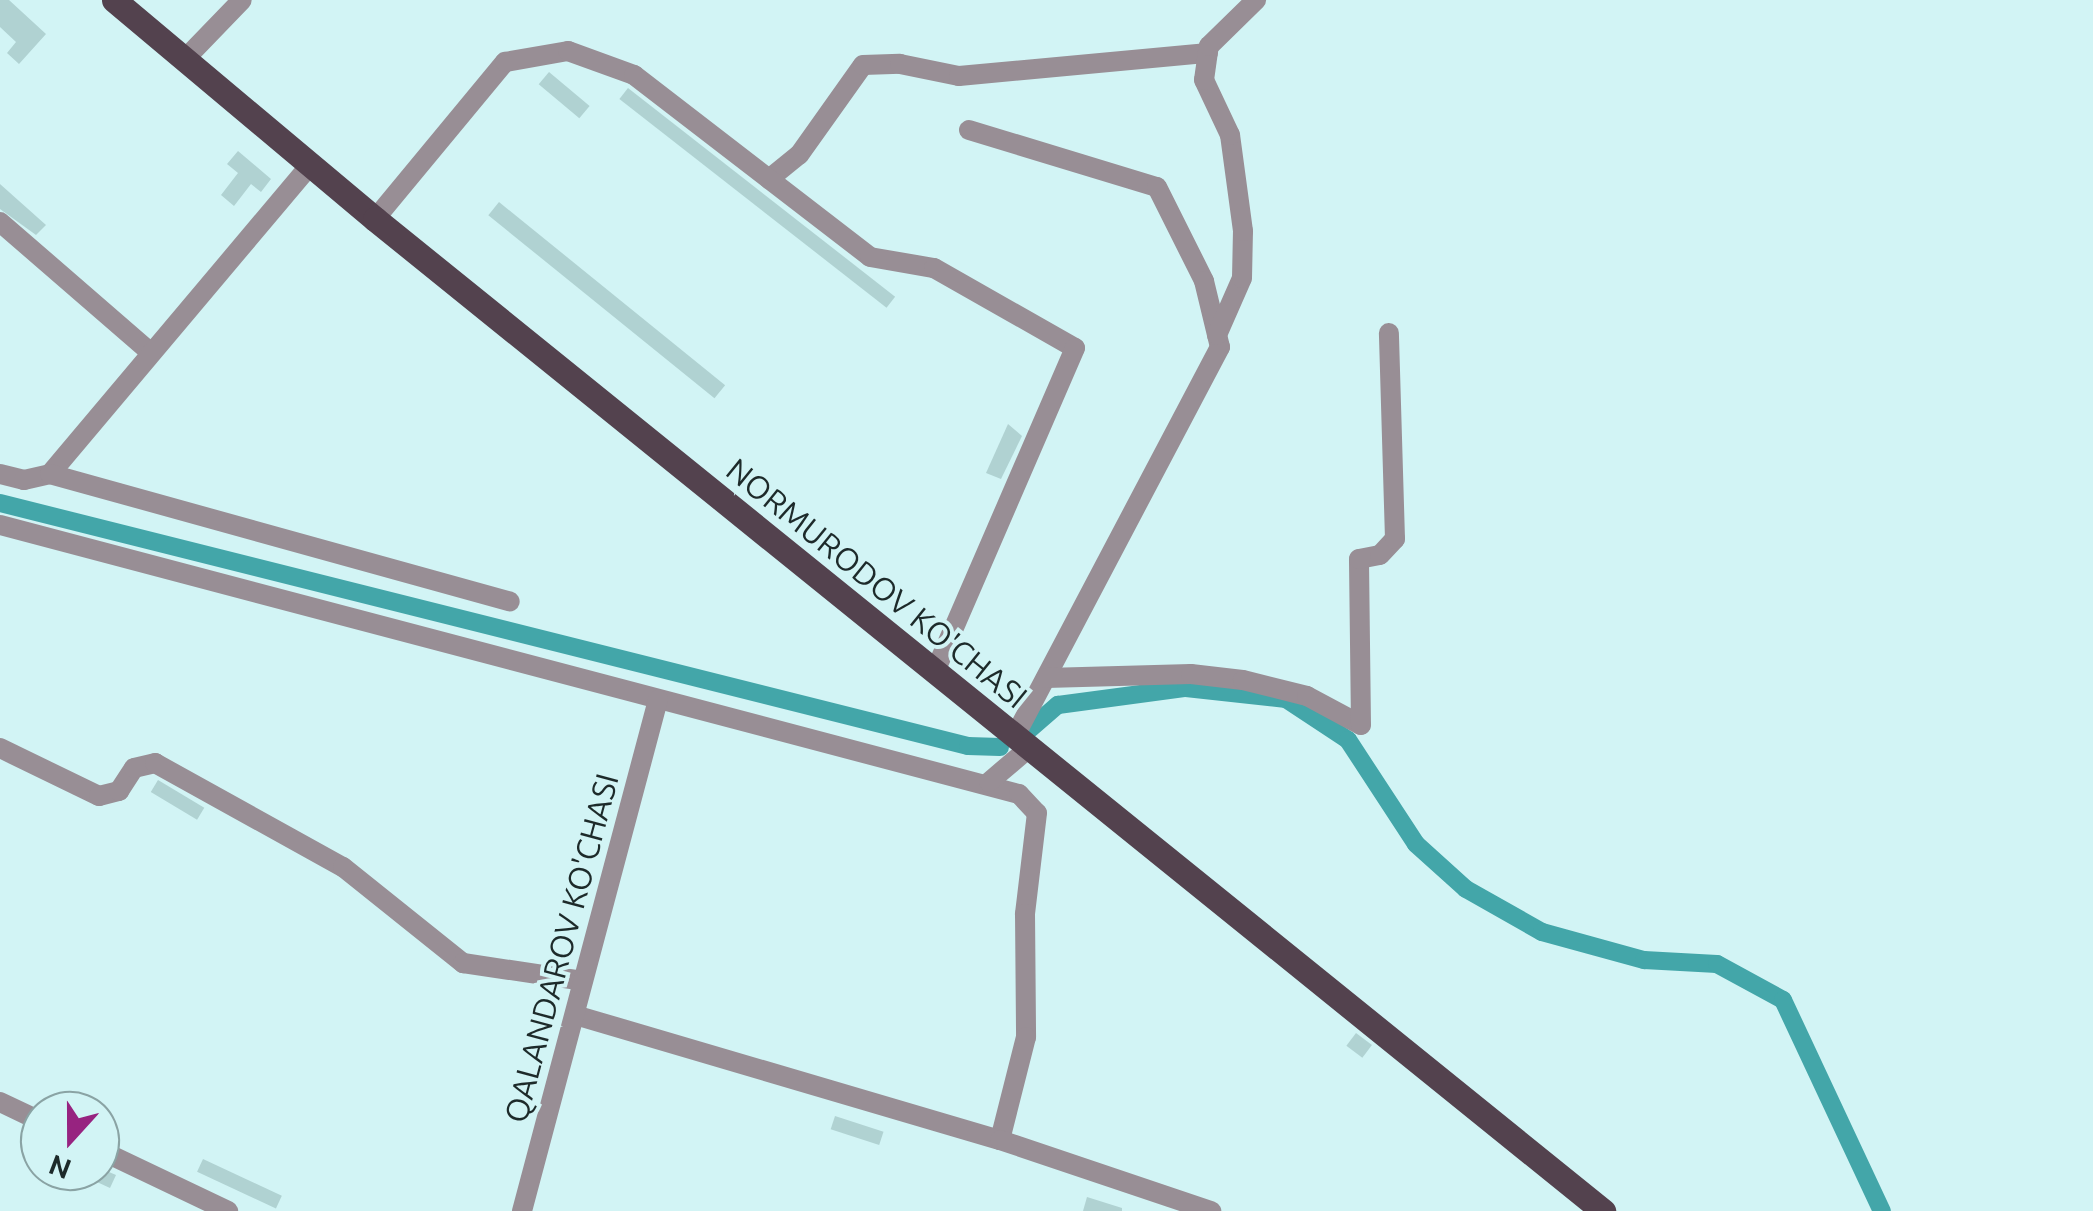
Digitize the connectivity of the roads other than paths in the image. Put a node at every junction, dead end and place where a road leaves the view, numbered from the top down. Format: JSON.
{"nodes":[{"id":1,"x":114,"y":0,"type":"edge"},
{"id":2,"x":242,"y":0,"type":"edge"},
{"id":3,"x":1256,"y":0,"type":"edge"},
{"id":4,"x":1208,"y":52,"type":"junction"},
{"id":5,"x":184,"y":60,"type":"junction"},
{"id":6,"x":970,"y":130,"type":"dead end"},
{"id":7,"x":310,"y":165,"type":"junction"},
{"id":8,"x":769,"y":179,"type":"junction"},
{"id":9,"x":375,"y":219,"type":"junction"},
{"id":10,"x":0,"y":222,"type":"edge"},
{"id":11,"x":1390,"y":333,"type":"dead end"},
{"id":12,"x":1217,"y":335,"type":"junction"},
{"id":13,"x":151,"y":353,"type":"junction"},
{"id":14,"x":0,"y":474,"type":"edge"},
{"id":15,"x":50,"y":474,"type":"junction"},
{"id":16,"x":0,"y":525,"type":"edge"},
{"id":17,"x":510,"y":602,"type":"dead end"},
{"id":18,"x":936,"y":672,"type":"junction"},
{"id":19,"x":1046,"y":678,"type":"junction"},
{"id":20,"x":658,"y":700,"type":"junction"},
{"id":21,"x":1022,"y":742,"type":"junction"},
{"id":22,"x":0,"y":748,"type":"edge"},
{"id":23,"x":989,"y":782,"type":"junction"},
{"id":24,"x":583,"y":981,"type":"junction"},
{"id":25,"x":575,"y":1015,"type":"junction"},
{"id":26,"x":1000,"y":1140,"type":"junction"},
{"id":27,"x":120,"y":1160,"type":"edge"},
{"id":28,"x":228,"y":1211,"type":"edge"},
{"id":29,"x":522,"y":1211,"type":"edge"},
{"id":30,"x":1211,"y":1211,"type":"edge"},
{"id":31,"x":1603,"y":1211,"type":"edge"}],
"edges":[{"from":1,"to":5,"type":"main road","name":"NORMURODOV KO'CHASI"},
{"from":2,"to":5,"type":"street"},
{"from":3,"to":4,"type":"street"},
{"from":4,"to":8,"type":"street"},
{"from":4,"to":12,"type":"street"},
{"from":5,"to":7,"type":"main road","name":"NORMURODOV KO'CHASI"},
{"from":6,"to":12,"type":"street"},
{"from":7,"to":9,"type":"main road","name":"NORMURODOV KO'CHASI"},
{"from":7,"to":13,"type":"street"},
{"from":8,"to":9,"type":"street"},
{"from":8,"to":18,"type":"street"},
{"from":9,"to":18,"type":"main road","name":"NORMURODOV KO'CHASI"},
{"from":10,"to":13,"type":"street"},
{"from":11,"to":19,"type":"street"},
{"from":12,"to":19,"type":"street"},
{"from":13,"to":15,"type":"street"},
{"from":14,"to":15,"type":"street"},
{"from":15,"to":17,"type":"street"},
{"from":16,"to":20,"type":"street"},
{"from":18,"to":21,"type":"main road","name":"NORMURODOV KO'CHASI"},
{"from":19,"to":21,"type":"street"},
{"from":20,"to":23,"type":"street"},
{"from":20,"to":24,"type":"street","name":"QALANDAROV KO'CHASI"},
{"from":21,"to":23,"type":"street"},
{"from":21,"to":31,"type":"main road","name":"NORMURODOV KO'CHASI"},
{"from":22,"to":24,"type":"street"},
{"from":23,"to":26,"type":"street"},
{"from":24,"to":25,"type":"street","name":"QALANDAROV KO'CHASI"},
{"from":25,"to":26,"type":"street"},
{"from":25,"to":29,"type":"street","name":"QALANDAROV KO'CHASI"},
{"from":26,"to":30,"type":"street"},
{"from":27,"to":28,"type":"street"}]}
